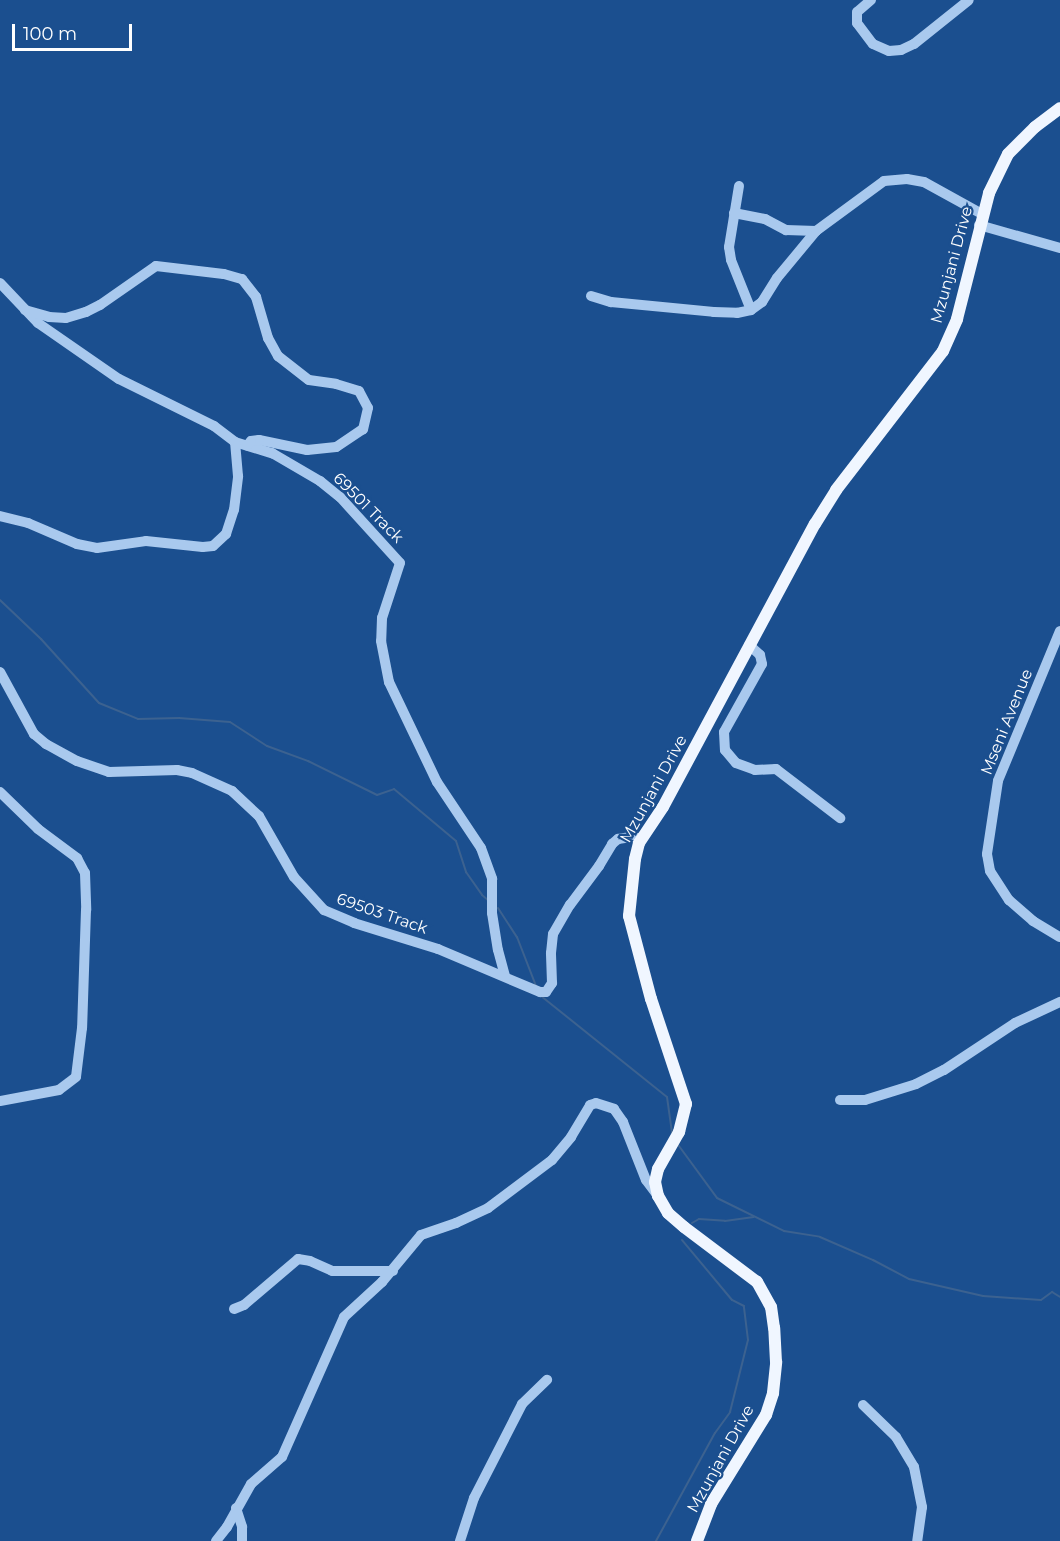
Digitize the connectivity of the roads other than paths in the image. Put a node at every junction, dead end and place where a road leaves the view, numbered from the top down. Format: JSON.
{"nodes":[{"id":1,"x":871,"y":0,"type":"edge"},
{"id":2,"x":969,"y":0,"type":"edge"},
{"id":3,"x":1060,"y":108,"type":"edge"},
{"id":4,"x":739,"y":186,"type":"dead end"},
{"id":5,"x":734,"y":213,"type":"junction"},
{"id":6,"x":981,"y":220,"type":"junction"},
{"id":7,"x":816,"y":231,"type":"junction"},
{"id":8,"x":1060,"y":248,"type":"edge"},
{"id":9,"x":0,"y":283,"type":"edge"},
{"id":10,"x":591,"y":296,"type":"dead end"},
{"id":11,"x":22,"y":309,"type":"junction"},
{"id":12,"x":751,"y":310,"type":"junction"},
{"id":13,"x":235,"y":442,"type":"junction"},
{"id":14,"x":248,"y":446,"type":"junction"},
{"id":15,"x":0,"y":516,"type":"edge"},
{"id":16,"x":1060,"y":631,"type":"edge"},
{"id":17,"x":749,"y":645,"type":"junction"},
{"id":18,"x":0,"y":672,"type":"edge"},
{"id":19,"x":0,"y":792,"type":"edge"},
{"id":20,"x":840,"y":818,"type":"dead end"},
{"id":21,"x":639,"y":843,"type":"junction"},
{"id":22,"x":1060,"y":937,"type":"edge"},
{"id":23,"x":505,"y":976,"type":"junction"},
{"id":24,"x":1060,"y":1002,"type":"edge"},
{"id":25,"x":840,"y":1100,"type":"dead end"},
{"id":26,"x":0,"y":1101,"type":"edge"},
{"id":27,"x":658,"y":1196,"type":"junction"},
{"id":28,"x":393,"y":1271,"type":"junction"},
{"id":29,"x":234,"y":1308,"type":"dead end"},
{"id":30,"x":547,"y":1380,"type":"dead end"},
{"id":31,"x":863,"y":1405,"type":"dead end"},
{"id":32,"x":236,"y":1508,"type":"junction"},
{"id":33,"x":216,"y":1541,"type":"edge"},
{"id":34,"x":242,"y":1541,"type":"edge"},
{"id":35,"x":460,"y":1541,"type":"edge"},
{"id":36,"x":697,"y":1541,"type":"edge"},
{"id":37,"x":917,"y":1541,"type":"edge"}],
"edges":[{"from":1,"to":2,"type":"street"},
{"from":3,"to":6,"type":"main road","name":"Mzunjani Drive"},
{"from":4,"to":5,"type":"street"},
{"from":5,"to":7,"type":"street"},
{"from":5,"to":12,"type":"street"},
{"from":6,"to":7,"type":"street"},
{"from":6,"to":8,"type":"street"},
{"from":6,"to":17,"type":"main road","name":"Mzunjani Drive"},
{"from":7,"to":12,"type":"street"},
{"from":9,"to":11,"type":"street","name":"69501 Track"},
{"from":10,"to":12,"type":"street"},
{"from":11,"to":13,"type":"street","name":"69501 Track"},
{"from":11,"to":14,"type":"street"},
{"from":13,"to":14,"type":"street","name":"69501 Track"},
{"from":13,"to":15,"type":"street"},
{"from":14,"to":23,"type":"street","name":"69501 Track"},
{"from":16,"to":22,"type":"street","name":"Mseni Avenue"},
{"from":17,"to":20,"type":"street"},
{"from":17,"to":21,"type":"main road","name":"Mzunjani Drive"},
{"from":18,"to":23,"type":"street","name":"69503 Track"},
{"from":19,"to":26,"type":"street"},
{"from":21,"to":23,"type":"street","name":"69503 Track"},
{"from":21,"to":27,"type":"main road","name":"Mzunjani Drive"},
{"from":24,"to":25,"type":"street"},
{"from":27,"to":28,"type":"street"},
{"from":27,"to":36,"type":"main road","name":"Mzunjani Drive"},
{"from":28,"to":29,"type":"street"},
{"from":28,"to":32,"type":"street"},
{"from":30,"to":35,"type":"street"},
{"from":31,"to":37,"type":"street"},
{"from":32,"to":33,"type":"street"},
{"from":32,"to":34,"type":"street"}]}
